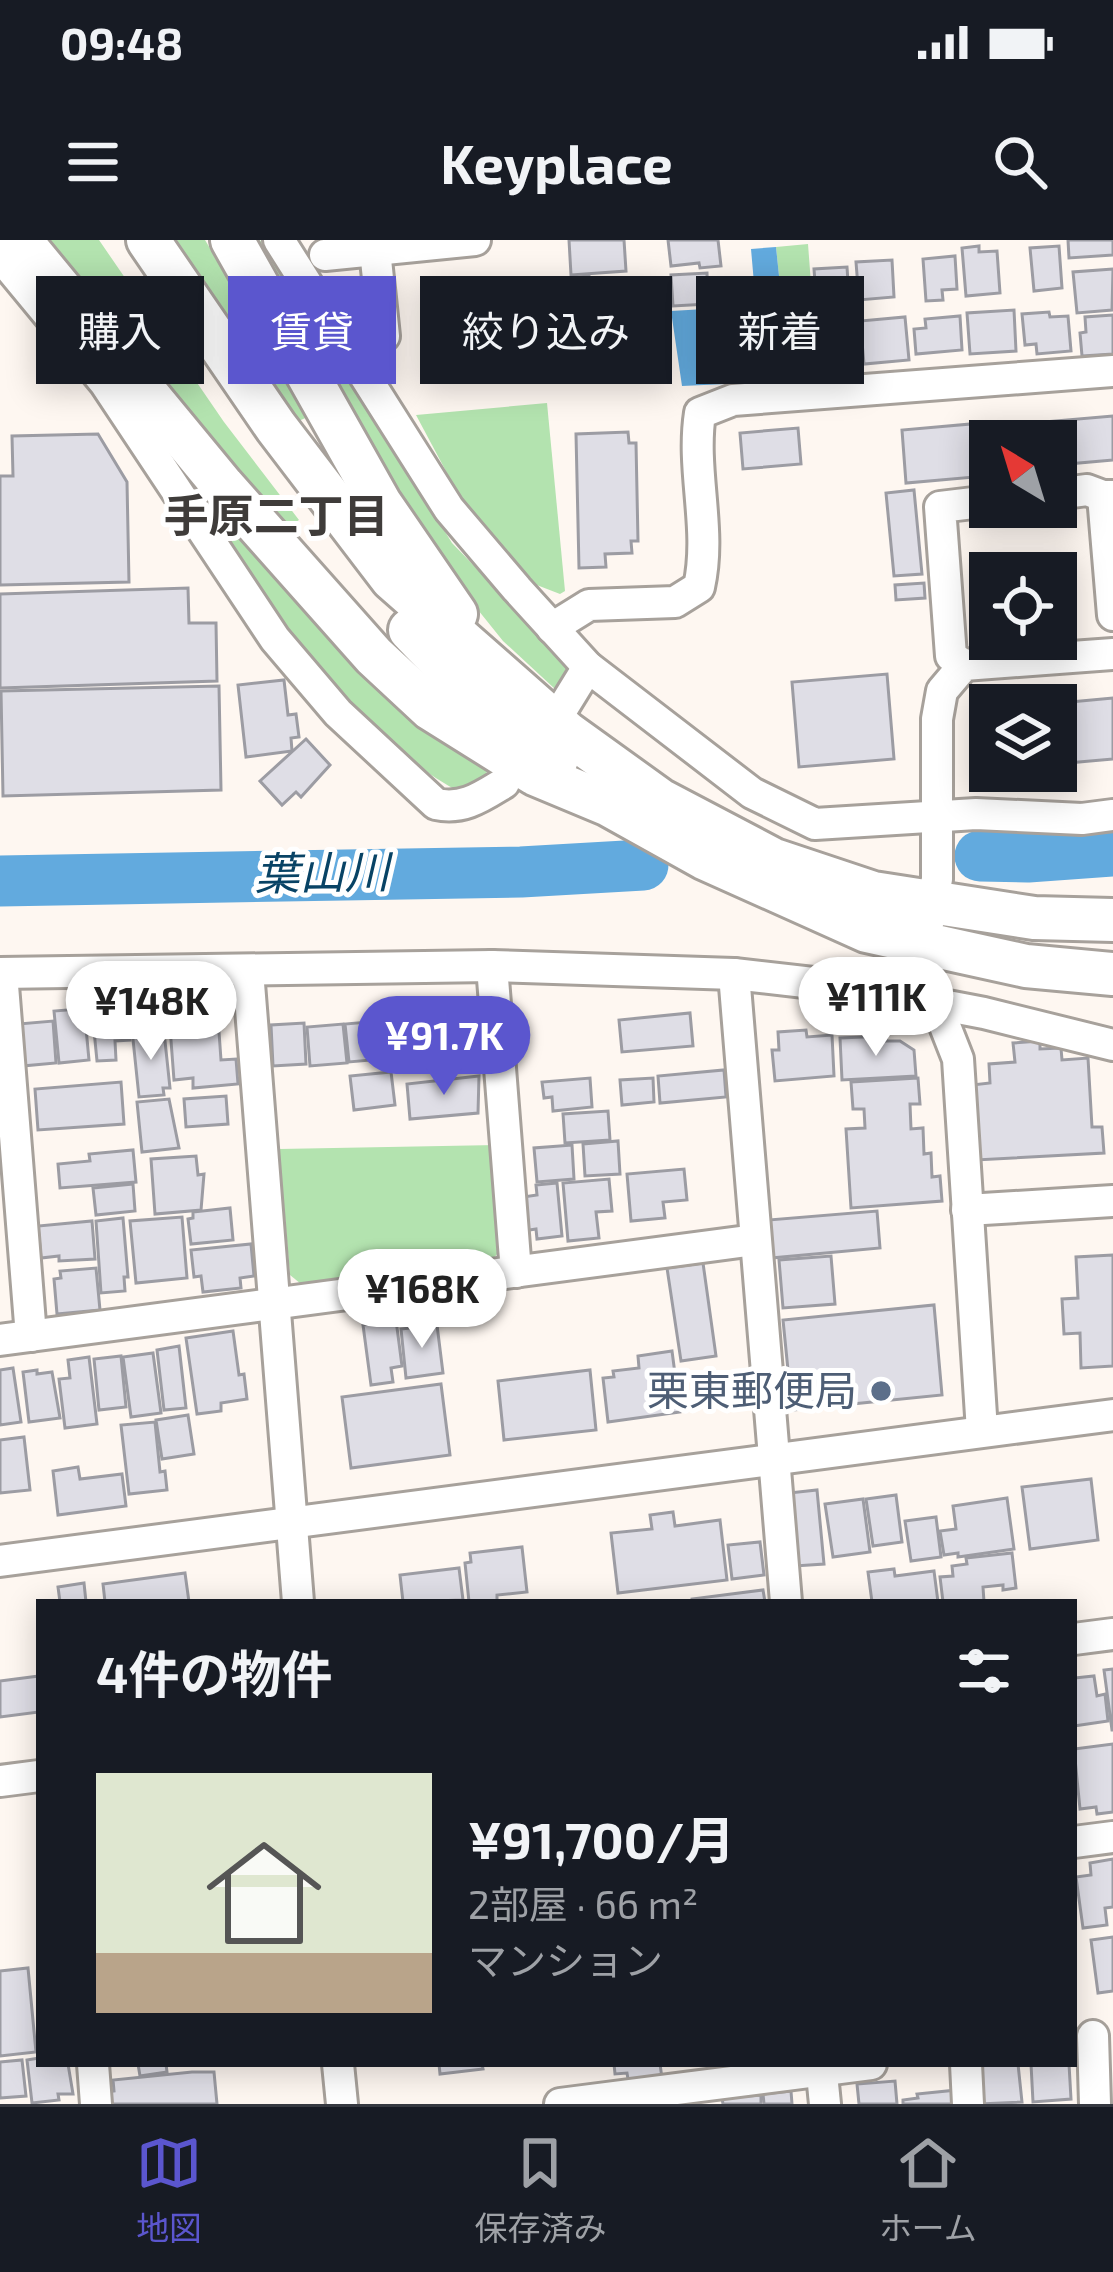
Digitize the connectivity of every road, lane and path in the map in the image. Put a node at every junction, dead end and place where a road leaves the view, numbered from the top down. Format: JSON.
{"nodes":[{"id":1,"x":20,"y":240,"type":"edge"},
{"id":2,"x":116,"y":240,"type":"edge"},
{"id":3,"x":148,"y":240,"type":"edge"},
{"id":4,"x":232,"y":240,"type":"edge"},
{"id":5,"x":279,"y":240,"type":"edge"},
{"id":6,"x":475,"y":240,"type":"edge"},
{"id":7,"x":375,"y":250,"type":"junction"},
{"id":8,"x":325,"y":255,"type":"dead end"},
{"id":9,"x":0,"y":256,"type":"edge"},
{"id":10,"x":378,"y":276,"type":"edge"},
{"id":11,"x":1113,"y":371,"type":"edge"},
{"id":12,"x":1077,"y":491,"type":"edge"},
{"id":13,"x":1108,"y":496,"type":"edge"},
{"id":14,"x":969,"y":503,"type":"edge"},
{"id":15,"x":1112,"y":598,"type":"edge"},
{"id":16,"x":1113,"y":616,"type":"edge"},
{"id":17,"x":552,"y":628,"type":"junction"},
{"id":18,"x":1113,"y":654,"type":"edge"},
{"id":19,"x":964,"y":665,"type":"junction"},
{"id":20,"x":588,"y":667,"type":"junction"},
{"id":21,"x":499,"y":676,"type":"junction"},
{"id":22,"x":564,"y":706,"type":"dead end"},
{"id":23,"x":503,"y":783,"type":"dead end"},
{"id":24,"x":607,"y":804,"type":"junction"},
{"id":25,"x":1113,"y":815,"type":"edge"},
{"id":26,"x":937,"y":816,"type":"junction"},
{"id":27,"x":931,"y":902,"type":"junction"},
{"id":28,"x":1113,"y":920,"type":"edge"},
{"id":29,"x":927,"y":944,"type":"junction"},
{"id":30,"x":492,"y":966,"type":"junction"},
{"id":31,"x":248,"y":971,"type":"junction"},
{"id":32,"x":1,"y":973,"type":"edge"},
{"id":33,"x":734,"y":974,"type":"junction"},
{"id":34,"x":1113,"y":974,"type":"edge"},
{"id":35,"x":936,"y":1003,"type":"junction"},
{"id":36,"x":1113,"y":1045,"type":"edge"},
{"id":37,"x":1113,"y":1201,"type":"edge"},
{"id":38,"x":967,"y":1210,"type":"junction"},
{"id":39,"x":755,"y":1240,"type":"junction"},
{"id":40,"x":516,"y":1272,"type":"junction"},
{"id":41,"x":274,"y":1304,"type":"junction"},
{"id":42,"x":32,"y":1336,"type":"junction"},
{"id":43,"x":0,"y":1340,"type":"edge"},
{"id":44,"x":1113,"y":1414,"type":"edge"},
{"id":45,"x":982,"y":1431,"type":"junction"},
{"id":46,"x":773,"y":1459,"type":"junction"},
{"id":47,"x":292,"y":1521,"type":"junction"},
{"id":48,"x":0,"y":1561,"type":"edge"},
{"id":49,"x":298,"y":1599,"type":"edge"},
{"id":50,"x":786,"y":1599,"type":"edge"},
{"id":51,"x":1113,"y":1634,"type":"edge"},
{"id":52,"x":1077,"y":1639,"type":"edge"},
{"id":53,"x":36,"y":1776,"type":"edge"},
{"id":54,"x":0,"y":1781,"type":"edge"},
{"id":55,"x":1113,"y":1837,"type":"edge"},
{"id":56,"x":1077,"y":1842,"type":"edge"},
{"id":57,"x":1093,"y":2036,"type":"edge"},
{"id":58,"x":92,"y":2067,"type":"edge"},
{"id":59,"x":338,"y":2067,"type":"edge"},
{"id":60,"x":822,"y":2067,"type":"edge"},
{"id":61,"x":966,"y":2067,"type":"edge"},
{"id":62,"x":702,"y":2095,"type":"edge"},
{"id":63,"x":96,"y":2104,"type":"edge"},
{"id":64,"x":342,"y":2104,"type":"edge"},
{"id":65,"x":560,"y":2104,"type":"edge"},
{"id":66,"x":825,"y":2104,"type":"edge"},
{"id":67,"x":968,"y":2104,"type":"edge"},
{"id":68,"x":1095,"y":2104,"type":"edge"}],
"edges":[{"from":1,"to":24,"type":"highway"},
{"from":2,"to":24,"type":"highway"},
{"from":3,"to":21,"type":"highway"},
{"from":4,"to":21,"type":"highway"},
{"from":5,"to":17,"type":"street"},
{"from":6,"to":7,"type":"street"},
{"from":7,"to":8,"type":"street"},
{"from":7,"to":10,"type":"street"},
{"from":9,"to":23,"type":"street"},
{"from":11,"to":17,"type":"street"},
{"from":12,"to":13,"type":"street"},
{"from":13,"to":15,"type":"street"},
{"from":14,"to":19,"type":"street"},
{"from":15,"to":16,"type":"street"},
{"from":17,"to":20,"type":"street"},
{"from":18,"to":19,"type":"street"},
{"from":19,"to":26,"type":"street"},
{"from":20,"to":22,"type":"street"},
{"from":20,"to":26,"type":"street"},
{"from":21,"to":27,"type":"highway"},
{"from":24,"to":29,"type":"highway"},
{"from":25,"to":26,"type":"street"},
{"from":26,"to":27,"type":"street"},
{"from":27,"to":28,"type":"highway"},
{"from":27,"to":29,"type":"street"},
{"from":29,"to":34,"type":"highway"},
{"from":30,"to":31,"type":"street"},
{"from":30,"to":33,"type":"street"},
{"from":30,"to":40,"type":"street"},
{"from":31,"to":32,"type":"street"},
{"from":31,"to":41,"type":"street"},
{"from":32,"to":42,"type":"street"},
{"from":33,"to":35,"type":"street"},
{"from":33,"to":39,"type":"street"},
{"from":35,"to":36,"type":"street"},
{"from":35,"to":38,"type":"street"},
{"from":37,"to":38,"type":"street"},
{"from":38,"to":45,"type":"street"},
{"from":39,"to":40,"type":"street"},
{"from":39,"to":46,"type":"street"},
{"from":40,"to":41,"type":"street"},
{"from":41,"to":42,"type":"street"},
{"from":41,"to":47,"type":"street"},
{"from":42,"to":43,"type":"street"},
{"from":44,"to":45,"type":"street"},
{"from":45,"to":46,"type":"street"},
{"from":46,"to":47,"type":"street"},
{"from":46,"to":50,"type":"street"},
{"from":47,"to":48,"type":"street"},
{"from":47,"to":49,"type":"street"},
{"from":51,"to":52,"type":"street"},
{"from":53,"to":54,"type":"street"},
{"from":55,"to":56,"type":"street"},
{"from":57,"to":68,"type":"street"},
{"from":58,"to":63,"type":"street"},
{"from":59,"to":64,"type":"street"},
{"from":60,"to":62,"type":"street"},
{"from":60,"to":66,"type":"street"},
{"from":61,"to":67,"type":"street"},
{"from":62,"to":65,"type":"street"}]}
